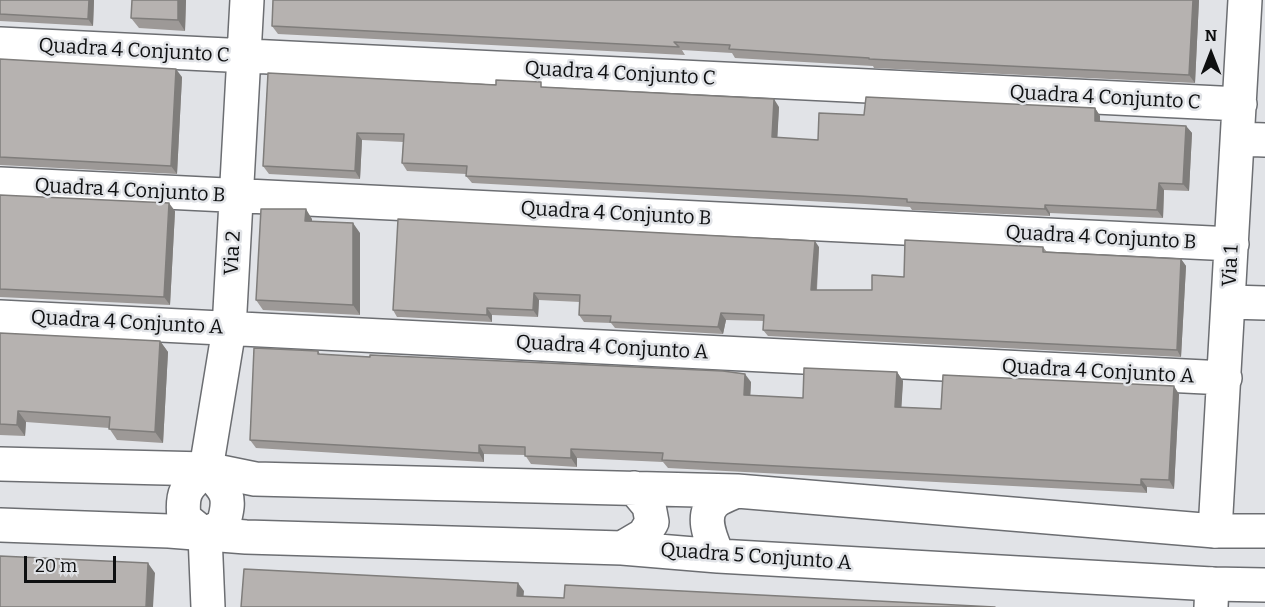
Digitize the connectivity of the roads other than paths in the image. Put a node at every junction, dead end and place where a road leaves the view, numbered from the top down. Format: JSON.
{"nodes":[{"id":1,"x":247,"y":0,"type":"edge"},
{"id":2,"x":1245,"y":0,"type":"edge"},
{"id":3,"x":0,"y":44,"type":"edge"},
{"id":4,"x":244,"y":56,"type":"junction"},
{"id":5,"x":1240,"y":104,"type":"junction"},
{"id":6,"x":1251,"y":140,"type":"edge"},
{"id":7,"x":0,"y":184,"type":"edge"},
{"id":8,"x":235,"y":196,"type":"junction"},
{"id":9,"x":1232,"y":244,"type":"junction"},
{"id":10,"x":1229,"y":302,"type":"junction"},
{"id":11,"x":1265,"y":303,"type":"edge"},
{"id":12,"x":0,"y":317,"type":"edge"},
{"id":13,"x":229,"y":329,"type":"junction"},
{"id":14,"x":1225,"y":378,"type":"junction"},
{"id":15,"x":0,"y":464,"type":"edge"},
{"id":16,"x":194,"y":469,"type":"junction"},
{"id":17,"x":634,"y":488,"type":"junction"},
{"id":18,"x":737,"y":491,"type":"junction"},
{"id":19,"x":0,"y":525,"type":"edge"},
{"id":20,"x":1215,"y":531,"type":"junction"},
{"id":21,"x":1265,"y":531,"type":"edge"},
{"id":22,"x":205,"y":535,"type":"junction"},
{"id":23,"x":622,"y":548,"type":"junction"},
{"id":24,"x":718,"y":556,"type":"junction"},
{"id":25,"x":1265,"y":585,"type":"edge"},
{"id":26,"x":1211,"y":596,"type":"edge"},
{"id":27,"x":208,"y":607,"type":"edge"}],
"edges":[{"from":1,"to":4,"type":"street","name":"Via 2"},
{"from":2,"to":5,"type":"street","name":"Via 1"},
{"from":3,"to":4,"type":"street","name":"Quadra 4 Conjunto C"},
{"from":4,"to":5,"type":"street","name":"Quadra 4 Conjunto C"},
{"from":4,"to":8,"type":"street","name":"Via 2"},
{"from":5,"to":6,"type":"street","name":"Via 1"},
{"from":6,"to":9,"type":"street","name":"Via 1"},
{"from":7,"to":8,"type":"street","name":"Quadra 4 Conjunto B"},
{"from":8,"to":9,"type":"street","name":"Quadra 4 Conjunto B"},
{"from":8,"to":13,"type":"street","name":"Via 2"},
{"from":9,"to":10,"type":"street","name":"Via 1"},
{"from":10,"to":11,"type":"street"},
{"from":10,"to":14,"type":"street","name":"Via 1"},
{"from":12,"to":13,"type":"street","name":"Quadra 4 Conjunto A"},
{"from":13,"to":14,"type":"street","name":"Quadra 4 Conjunto A"},
{"from":13,"to":16,"type":"street","name":"Via 2"},
{"from":14,"to":20,"type":"street","name":"Via 1"},
{"from":15,"to":16,"type":"street"},
{"from":16,"to":17,"type":"street"},
{"from":16,"to":22,"type":"street"},
{"from":17,"to":18,"type":"street"},
{"from":17,"to":23,"type":"street"},
{"from":18,"to":20,"type":"street"},
{"from":18,"to":24,"type":"street"},
{"from":19,"to":22,"type":"street","name":"Quadra 5 Conjunto A"},
{"from":20,"to":21,"type":"street"},
{"from":22,"to":23,"type":"street","name":"Quadra 5 Conjunto A"},
{"from":22,"to":27,"type":"street"},
{"from":23,"to":24,"type":"street","name":"Quadra 5 Conjunto A"},
{"from":24,"to":26,"type":"street","name":"Quadra 5 Conjunto A"},
{"from":25,"to":26,"type":"street","name":"Quadra 5 Conjunto A"}]}
